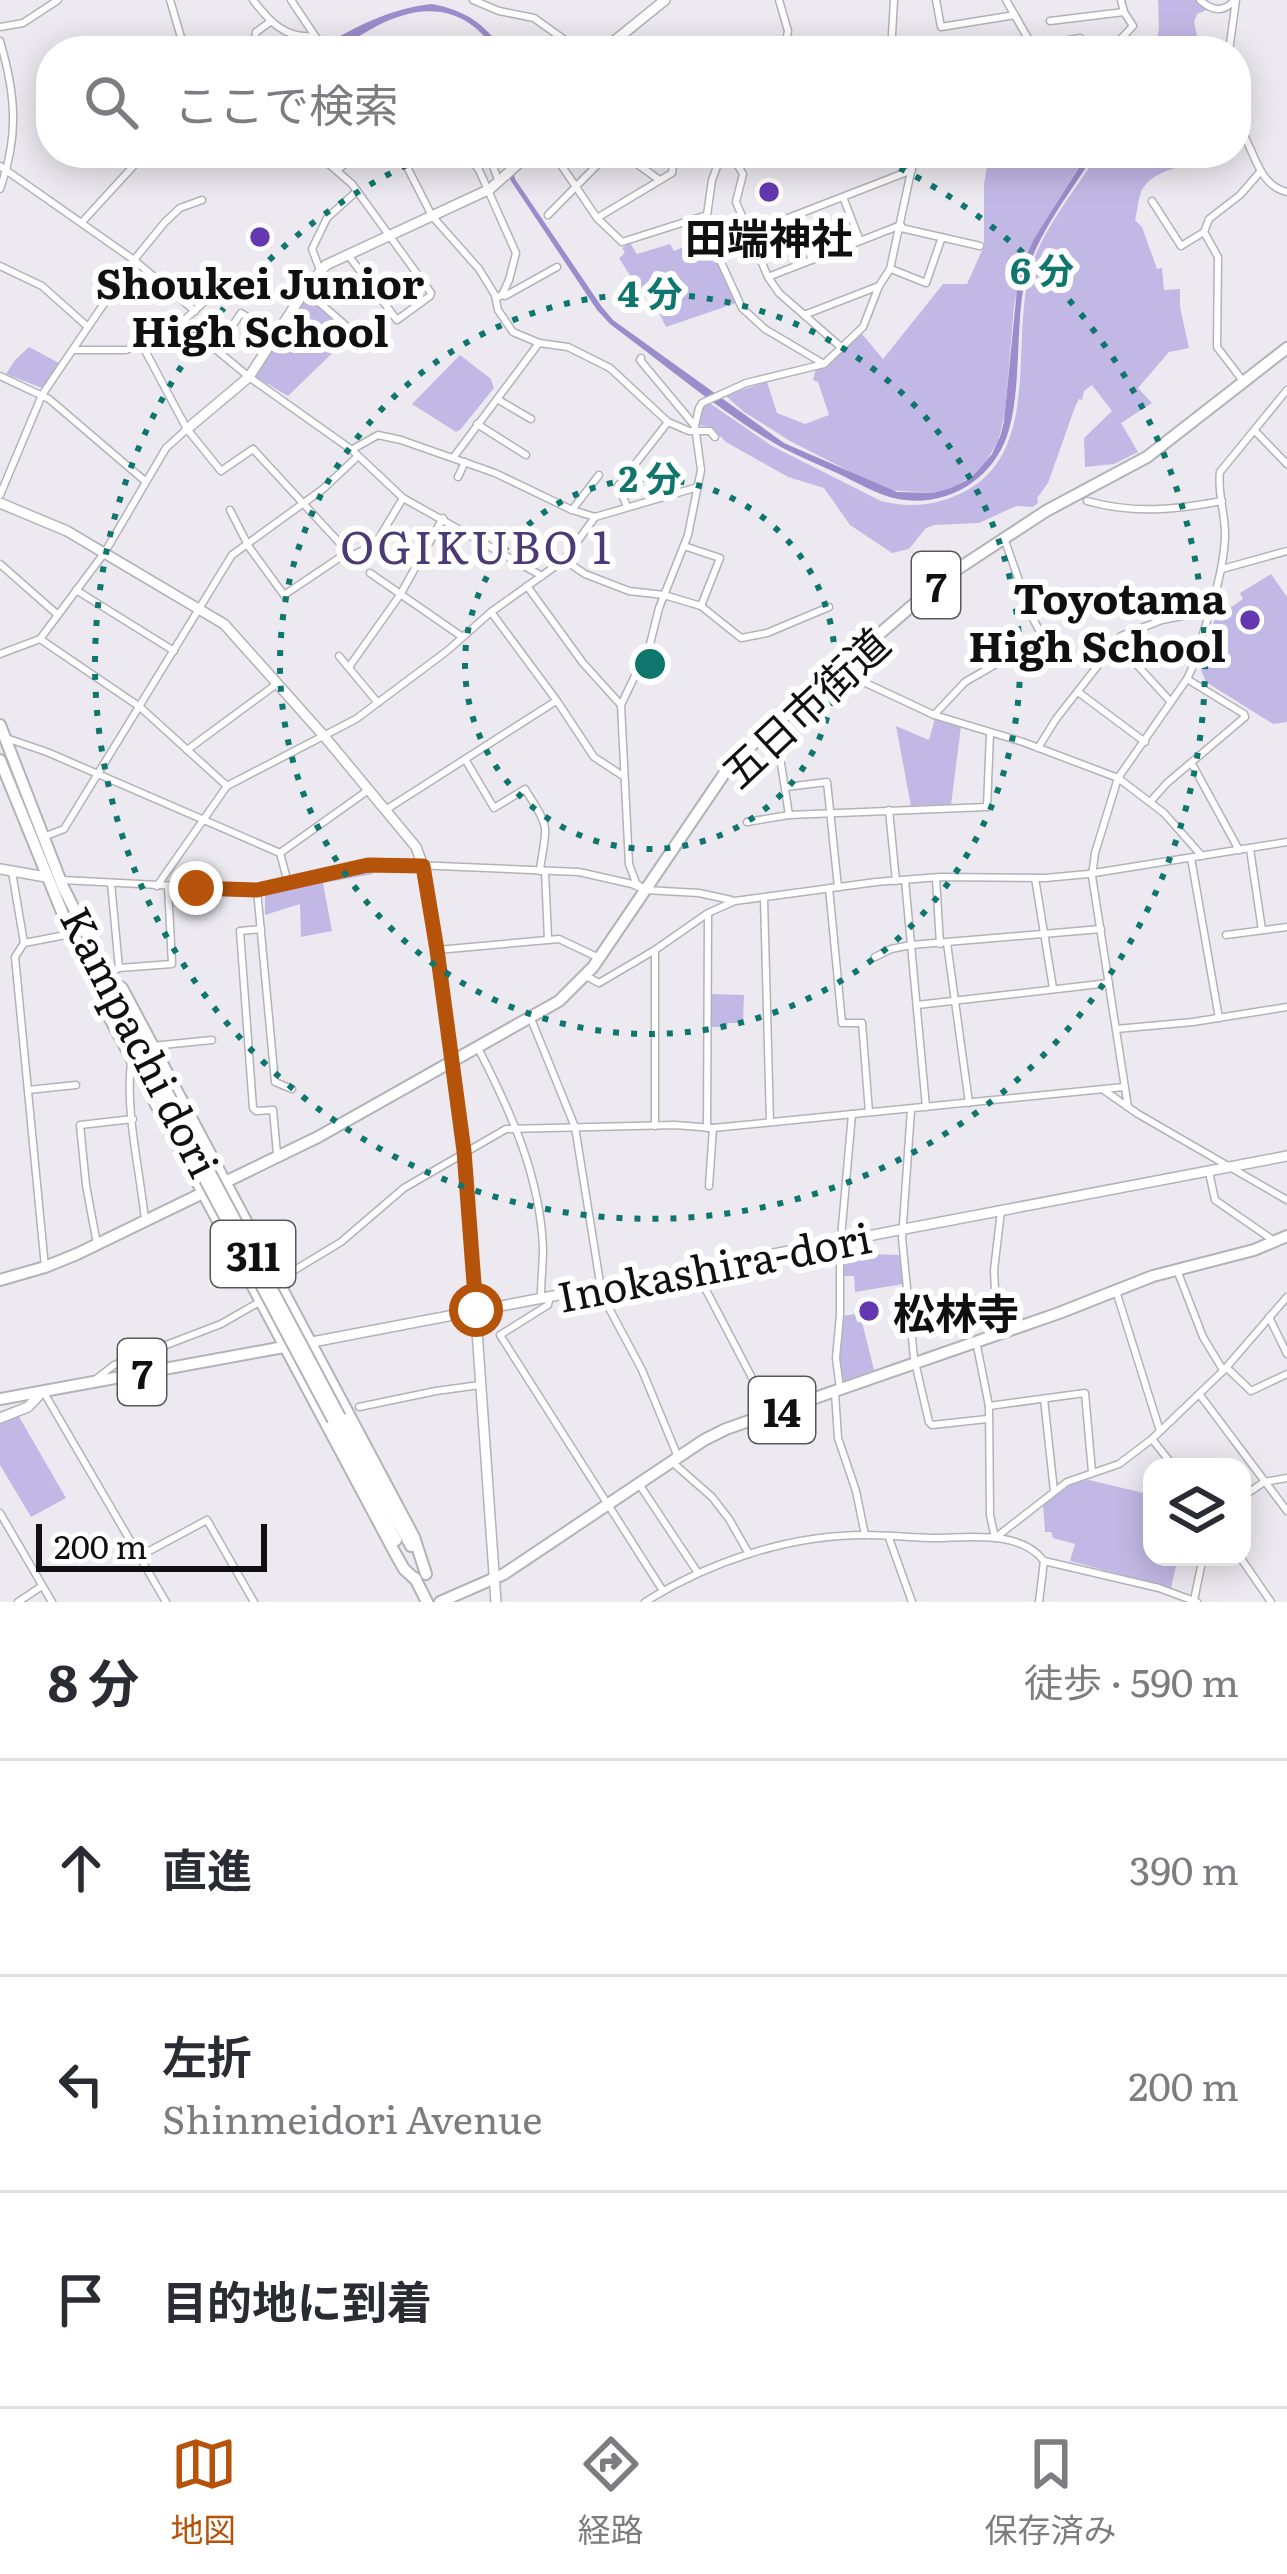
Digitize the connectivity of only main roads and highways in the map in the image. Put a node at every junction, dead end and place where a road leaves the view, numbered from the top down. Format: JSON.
{"nodes":[{"id":1,"x":1287,"y":348,"type":"edge"},
{"id":2,"x":2,"y":733,"type":"edge"},
{"id":3,"x":0,"y":760,"type":"edge"},
{"id":4,"x":4,"y":785,"type":"edge"},
{"id":5,"x":53,"y":878,"type":"junction"},
{"id":6,"x":109,"y":977,"type":"junction"},
{"id":7,"x":163,"y":1094,"type":"junction"},
{"id":8,"x":225,"y":1184,"type":"junction"},
{"id":9,"x":201,"y":1195,"type":"junction"},
{"id":10,"x":1287,"y":1236,"type":"edge"},
{"id":11,"x":0,"y":1280,"type":"edge"},
{"id":12,"x":284,"y":1347,"type":"junction"},
{"id":13,"x":0,"y":1399,"type":"edge"},
{"id":14,"x":421,"y":1577,"type":"junction"},
{"id":15,"x":427,"y":1602,"type":"edge"},
{"id":16,"x":440,"y":1602,"type":"edge"}],
"edges":[{"from":1,"to":8,"type":"main road","name":"五日市街道","number":"7"},
{"from":2,"to":5,"type":"main road","name":"Kampachi dori","number":"311"},
{"from":3,"to":4,"type":"main road","name":"Kampachi dori","number":"311"},
{"from":4,"to":5,"type":"main road","name":"Kampachi dori","number":"311"},
{"from":5,"to":6,"type":"main road","name":"Kampachi dori","number":"311"},
{"from":5,"to":6,"type":"main road","name":"Kampachi dori","number":"311"},
{"from":6,"to":7,"type":"main road","name":"Kampachi dori","number":"311"},
{"from":6,"to":8,"type":"main road"},
{"from":6,"to":9,"type":"main road"},
{"from":7,"to":14,"type":"main road","name":"Kampachi dori","number":"311","bridge":true},
{"from":7,"to":14,"type":"main road","name":"Kampachi dori","number":"311","bridge":true},
{"from":8,"to":9,"type":"main road","number":"7"},
{"from":8,"to":14,"type":"main road"},
{"from":9,"to":11,"type":"main road","number":"7"},
{"from":9,"to":12,"type":"main road"},
{"from":10,"to":16,"type":"main road","number":"14"},
{"from":12,"to":13,"type":"main road","name":"Inokashira-dori","number":"7"},
{"from":12,"to":14,"type":"main road"},
{"from":14,"to":15,"type":"main road","name":"Kampachi dori","number":"311"},
{"from":14,"to":16,"type":"main road","name":"Kampachi dori","number":"311"}]}
